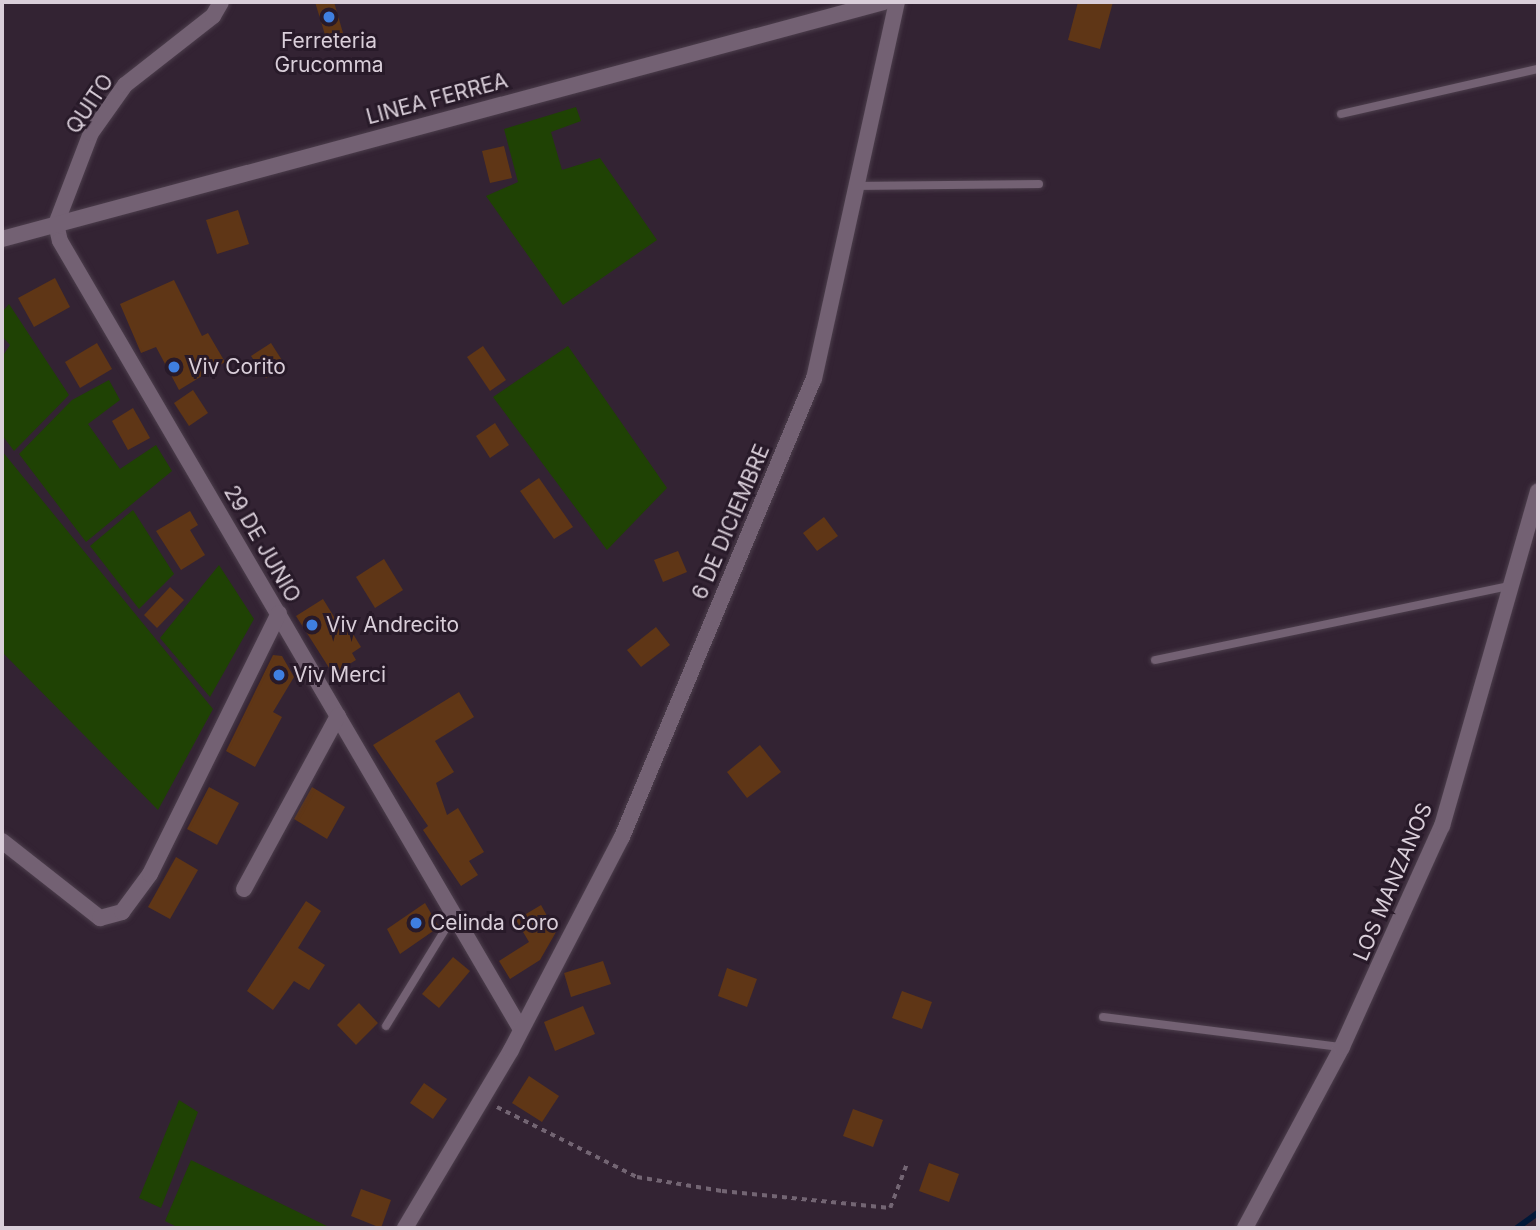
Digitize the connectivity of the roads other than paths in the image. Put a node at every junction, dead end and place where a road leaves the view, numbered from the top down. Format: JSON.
{"nodes":[{"id":1,"x":221,"y":2,"type":"edge"},
{"id":2,"x":884,"y":2,"type":"edge"},
{"id":3,"x":897,"y":2,"type":"edge"},
{"id":4,"x":1538,"y":69,"type":"edge"},
{"id":5,"x":1341,"y":114,"type":"dead end"},
{"id":6,"x":1040,"y":184,"type":"dead end"},
{"id":7,"x":857,"y":186,"type":"junction"},
{"id":8,"x":56,"y":225,"type":"junction"},
{"id":9,"x":2,"y":239,"type":"edge"},
{"id":10,"x":1538,"y":492,"type":"edge"},
{"id":11,"x":1510,"y":586,"type":"junction"},
{"id":12,"x":279,"y":613,"type":"junction"},
{"id":13,"x":1155,"y":660,"type":"dead end"},
{"id":14,"x":338,"y":716,"type":"junction"},
{"id":15,"x":2,"y":841,"type":"edge"},
{"id":16,"x":244,"y":889,"type":"dead end"},
{"id":17,"x":454,"y":915,"type":"junction"},
{"id":18,"x":1103,"y":1017,"type":"dead end"},
{"id":19,"x":386,"y":1026,"type":"dead end"},
{"id":20,"x":520,"y":1028,"type":"junction"},
{"id":21,"x":1342,"y":1047,"type":"junction"},
{"id":22,"x":405,"y":1228,"type":"edge"},
{"id":23,"x":1245,"y":1228,"type":"edge"}],
"edges":[{"from":1,"to":8,"type":"street","name":"QUITO"},
{"from":2,"to":8,"type":"street","name":"LINEA FERREA"},
{"from":3,"to":7,"type":"street","name":"6 DE DICIEMBRE"},
{"from":4,"to":5,"type":"lane"},
{"from":6,"to":7,"type":"lane"},
{"from":7,"to":20,"type":"street","name":"6 DE DICIEMBRE"},
{"from":8,"to":9,"type":"street","name":"LINEA FERREA"},
{"from":8,"to":12,"type":"street","name":"29 DE JUNIO"},
{"from":10,"to":11,"type":"street","name":"LOS MANZANOS"},
{"from":11,"to":13,"type":"lane"},
{"from":11,"to":21,"type":"street","name":"LOS MANZANOS"},
{"from":12,"to":14,"type":"street","name":"29 DE JUNIO"},
{"from":12,"to":15,"type":"street"},
{"from":14,"to":16,"type":"street"},
{"from":14,"to":17,"type":"street","name":"29 DE JUNIO"},
{"from":17,"to":19,"type":"lane"},
{"from":17,"to":20,"type":"street","name":"29 DE JUNIO"},
{"from":18,"to":21,"type":"lane"},
{"from":20,"to":22,"type":"street","name":"6 DE DICIEMBRE"},
{"from":21,"to":23,"type":"street","name":"LOS MANZANOS"}]}
